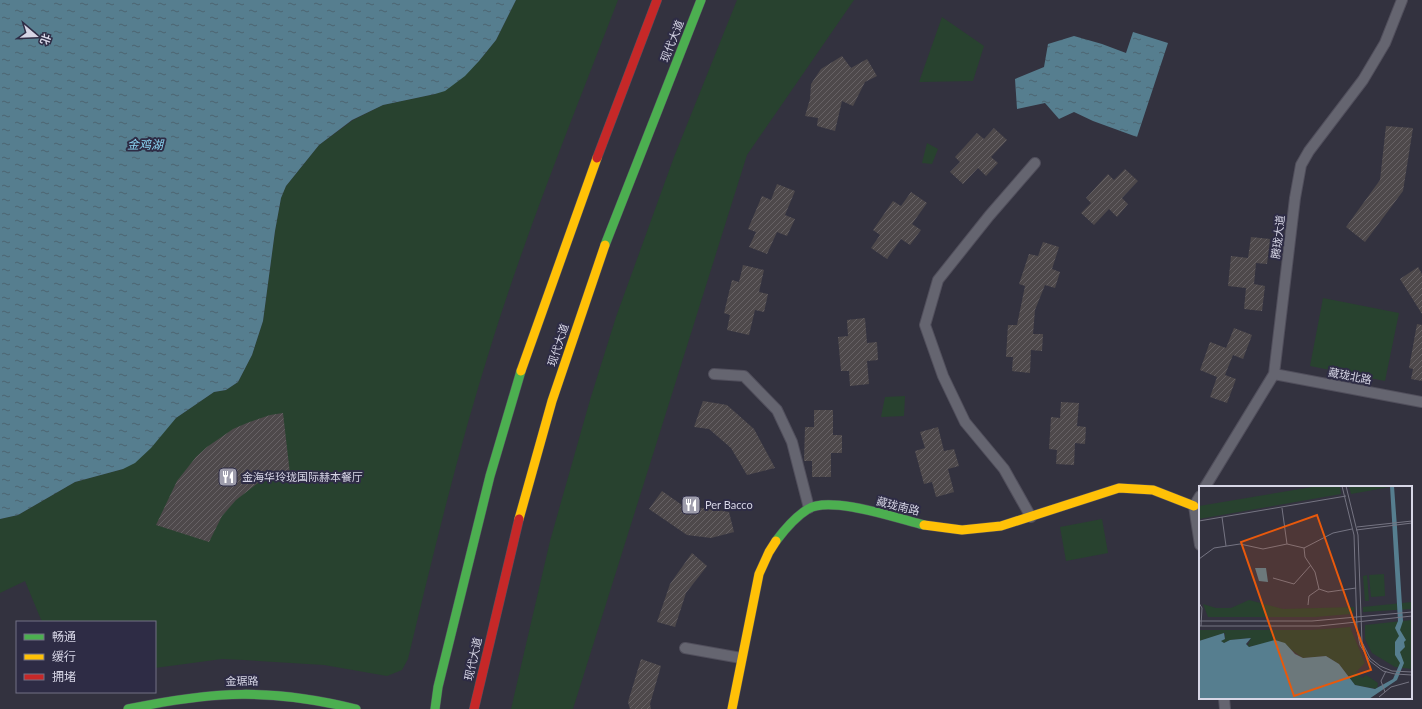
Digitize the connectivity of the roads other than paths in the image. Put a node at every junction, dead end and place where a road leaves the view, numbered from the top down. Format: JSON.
{"nodes":[{"id":1,"x":657,"y":0,"type":"edge"},
{"id":2,"x":701,"y":0,"type":"edge"},
{"id":3,"x":1402,"y":0,"type":"edge"},
{"id":4,"x":1035,"y":163,"type":"dead end"},
{"id":5,"x":714,"y":374,"type":"dead end"},
{"id":6,"x":1274,"y":374,"type":"junction"},
{"id":7,"x":1422,"y":402,"type":"edge"},
{"id":8,"x":1206,"y":486,"type":"edge"},
{"id":9,"x":1199,"y":498,"type":"edge"},
{"id":10,"x":1194,"y":506,"type":"junction"},
{"id":11,"x":809,"y":508,"type":"junction"},
{"id":12,"x":1031,"y":517,"type":"junction"},
{"id":13,"x":1199,"y":538,"type":"edge"},
{"id":14,"x":685,"y":648,"type":"dead end"},
{"id":15,"x":741,"y":658,"type":"junction"},
{"id":16,"x":1224,"y":699,"type":"edge"},
{"id":17,"x":128,"y":709,"type":"edge"},
{"id":18,"x":356,"y":709,"type":"edge"},
{"id":19,"x":435,"y":709,"type":"edge"},
{"id":20,"x":474,"y":709,"type":"edge"},
{"id":21,"x":732,"y":709,"type":"edge"},
{"id":22,"x":1225,"y":709,"type":"edge"}],
"edges":[{"from":1,"to":19,"type":"main road"},
{"from":2,"to":20,"type":"main road","name":"现代大道"},
{"from":3,"to":6,"type":"street","name":"腾珑大道"},
{"from":4,"to":12,"type":"street"},
{"from":5,"to":11,"type":"street"},
{"from":6,"to":7,"type":"street","name":"藏珑北路"},
{"from":6,"to":8,"type":"street","name":"腾珑大道"},
{"from":9,"to":10,"type":"street"},
{"from":10,"to":12,"type":"main road","name":"藏珑南路"},
{"from":10,"to":13,"type":"street"},
{"from":11,"to":12,"type":"main road","name":"藏珑南路"},
{"from":11,"to":15,"type":"main road","name":"藏珑南路"},
{"from":14,"to":15,"type":"street"},
{"from":15,"to":21,"type":"main road","name":"藏珑南路"},
{"from":16,"to":22,"type":"street"},
{"from":17,"to":18,"type":"main road","name":"金琚路"}]}
